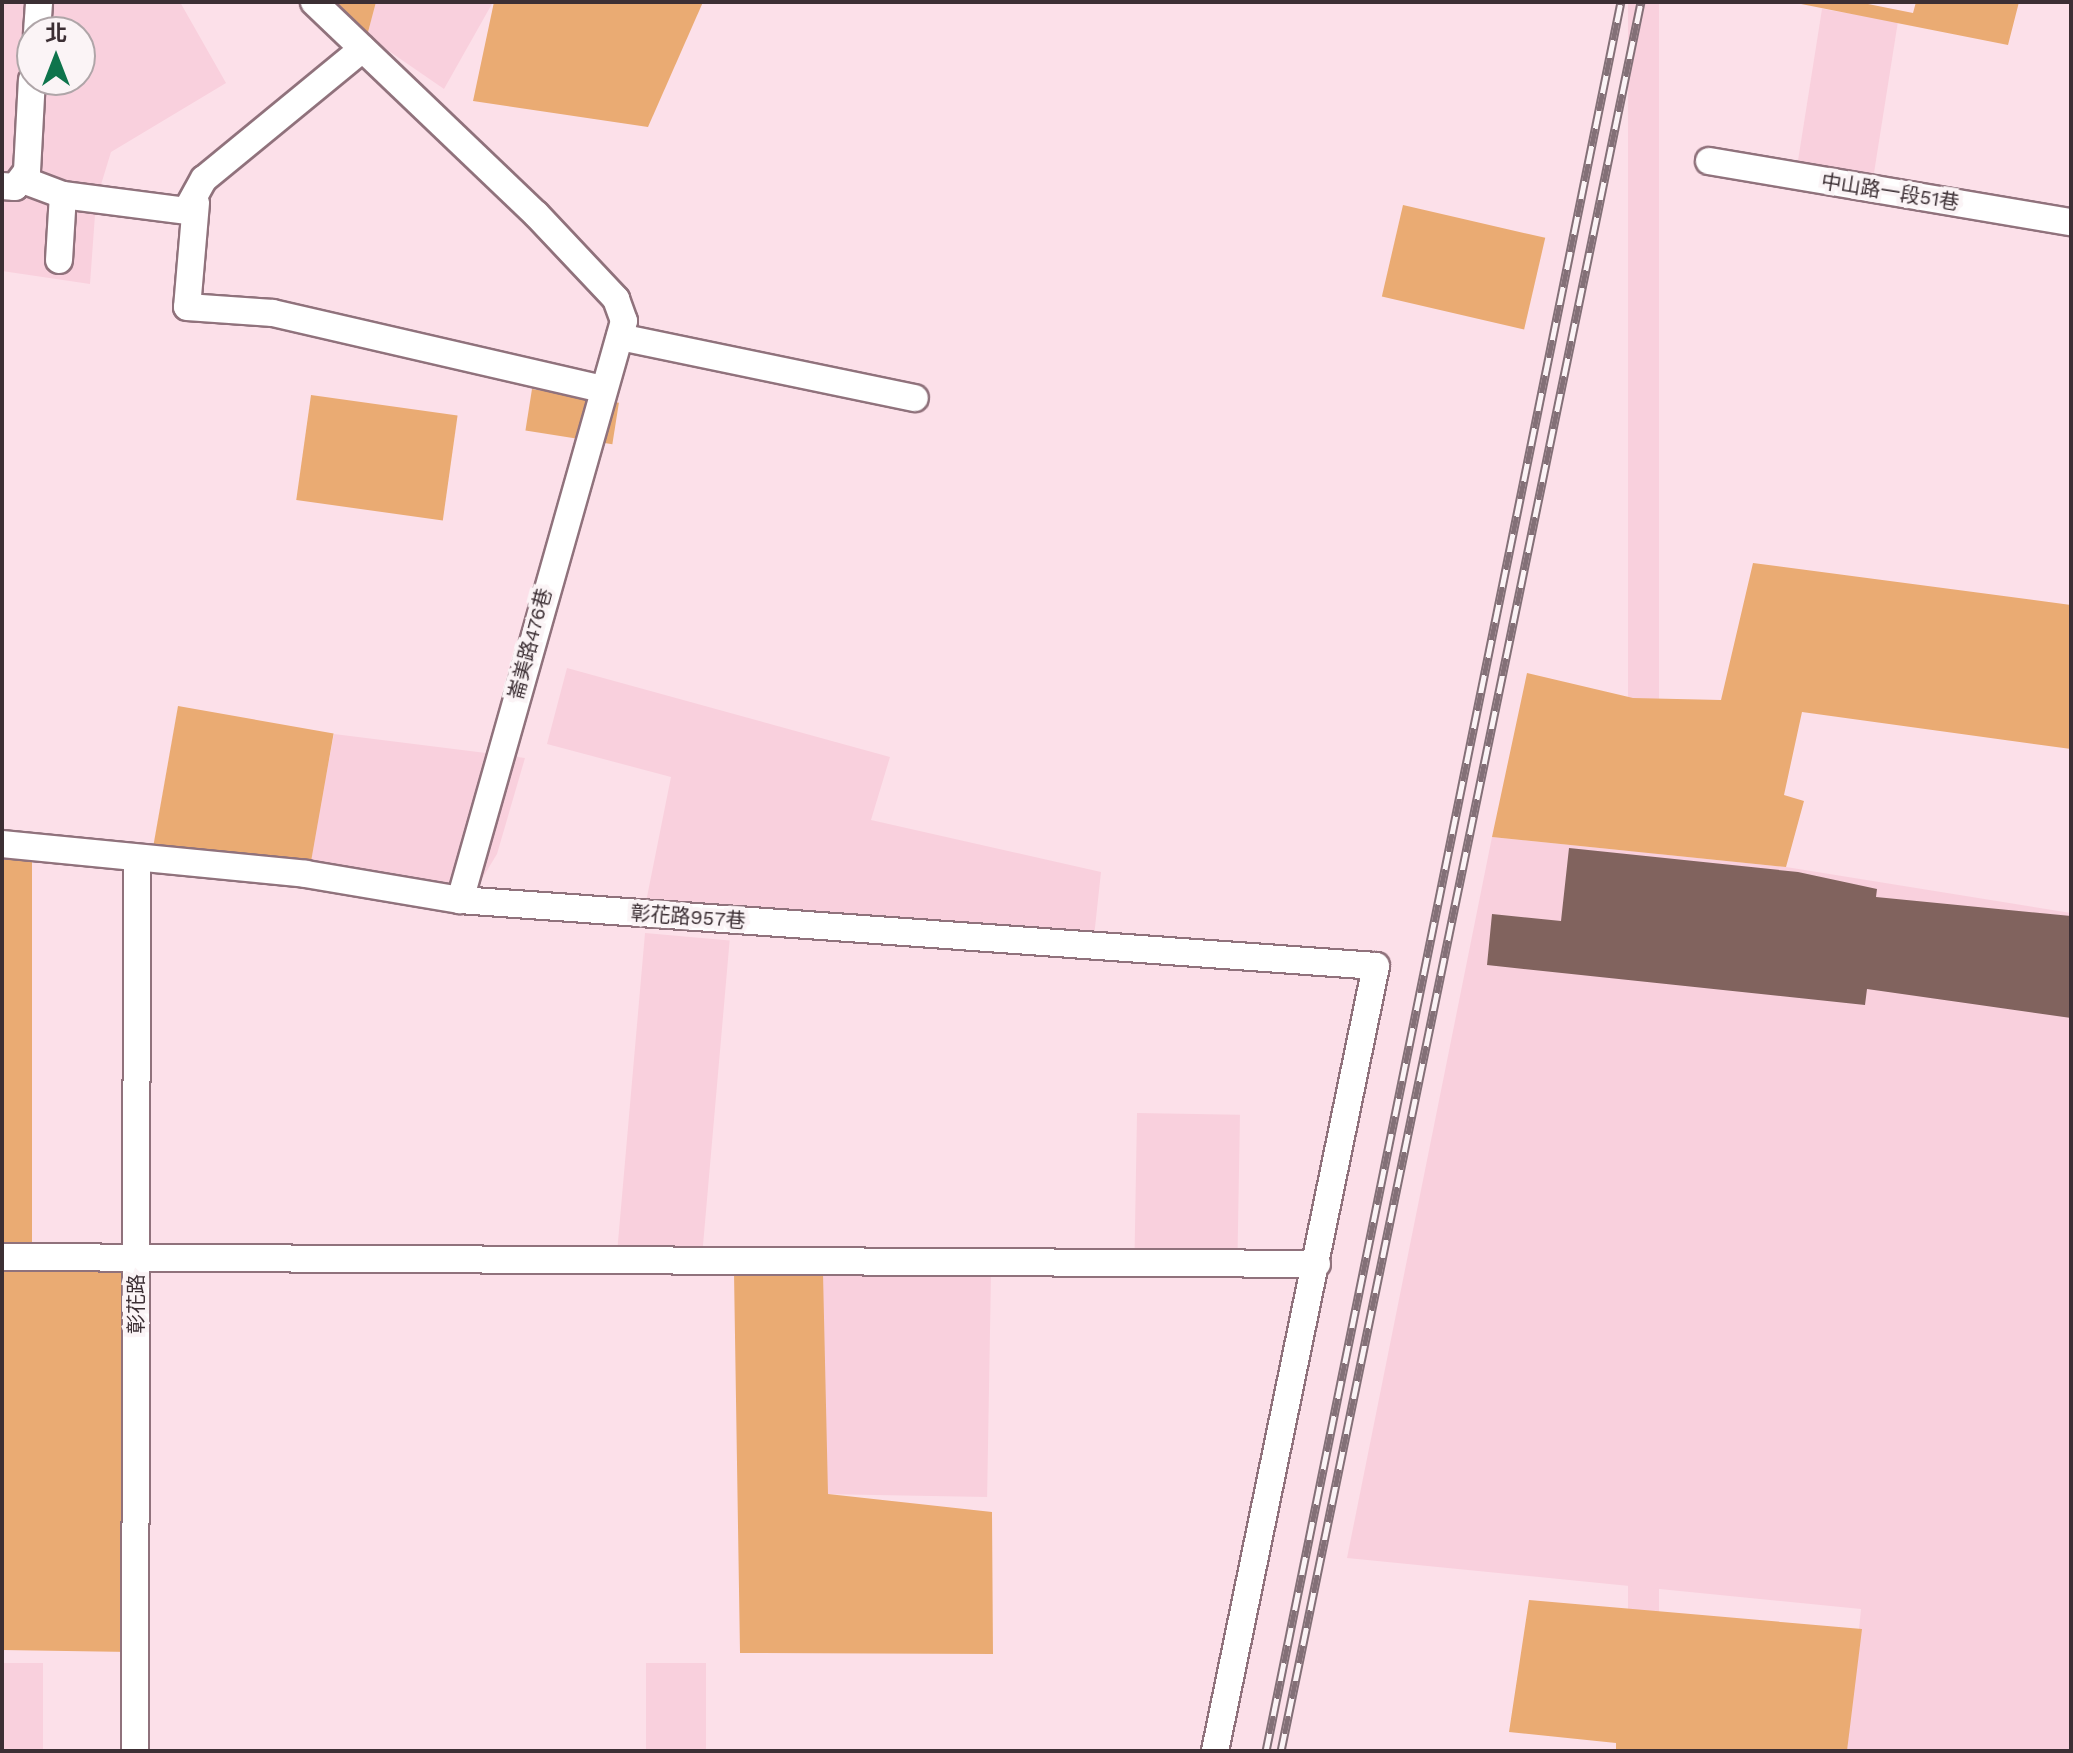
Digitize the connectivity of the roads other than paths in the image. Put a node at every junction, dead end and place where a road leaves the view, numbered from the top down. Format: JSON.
{"nodes":[{"id":1,"x":314,"y":2,"type":"edge"},
{"id":2,"x":362,"y":49,"type":"junction"},
{"id":3,"x":29,"y":96,"type":"edge"},
{"id":4,"x":1709,"y":161,"type":"dead end"},
{"id":5,"x":13,"y":183,"type":"edge"},
{"id":6,"x":63,"y":195,"type":"junction"},
{"id":7,"x":196,"y":203,"type":"junction"},
{"id":8,"x":2071,"y":222,"type":"edge"},
{"id":9,"x":59,"y":260,"type":"dead end"},
{"id":10,"x":620,"y":337,"type":"junction"},
{"id":11,"x":599,"y":388,"type":"junction"},
{"id":12,"x":915,"y":398,"type":"dead end"},
{"id":13,"x":2,"y":844,"type":"edge"},
{"id":14,"x":137,"y":858,"type":"junction"},
{"id":15,"x":460,"y":900,"type":"junction"},
{"id":16,"x":2,"y":1257,"type":"edge"},
{"id":17,"x":136,"y":1260,"type":"junction"},
{"id":18,"x":1317,"y":1264,"type":"junction"},
{"id":19,"x":135,"y":1751,"type":"edge"},
{"id":20,"x":1215,"y":1751,"type":"edge"}],
"edges":[{"from":1,"to":2,"type":"street"},
{"from":2,"to":7,"type":"street"},
{"from":2,"to":10,"type":"street"},
{"from":3,"to":5,"type":"street"},
{"from":4,"to":8,"type":"street","name":"中山路一段51巷"},
{"from":5,"to":6,"type":"street"},
{"from":6,"to":7,"type":"street"},
{"from":6,"to":9,"type":"street"},
{"from":7,"to":11,"type":"street"},
{"from":10,"to":11,"type":"street","name":"崙美路476巷"},
{"from":10,"to":12,"type":"street"},
{"from":11,"to":15,"type":"street","name":"崙美路476巷"},
{"from":13,"to":14,"type":"street","name":"彰花路957巷"},
{"from":14,"to":15,"type":"street","name":"彰花路957巷"},
{"from":14,"to":17,"type":"street","name":"彰花路"},
{"from":15,"to":18,"type":"street","name":"彰花路957巷"},
{"from":16,"to":17,"type":"street"},
{"from":17,"to":18,"type":"street"},
{"from":17,"to":19,"type":"street","name":"彰花路"},
{"from":18,"to":20,"type":"street"}]}
